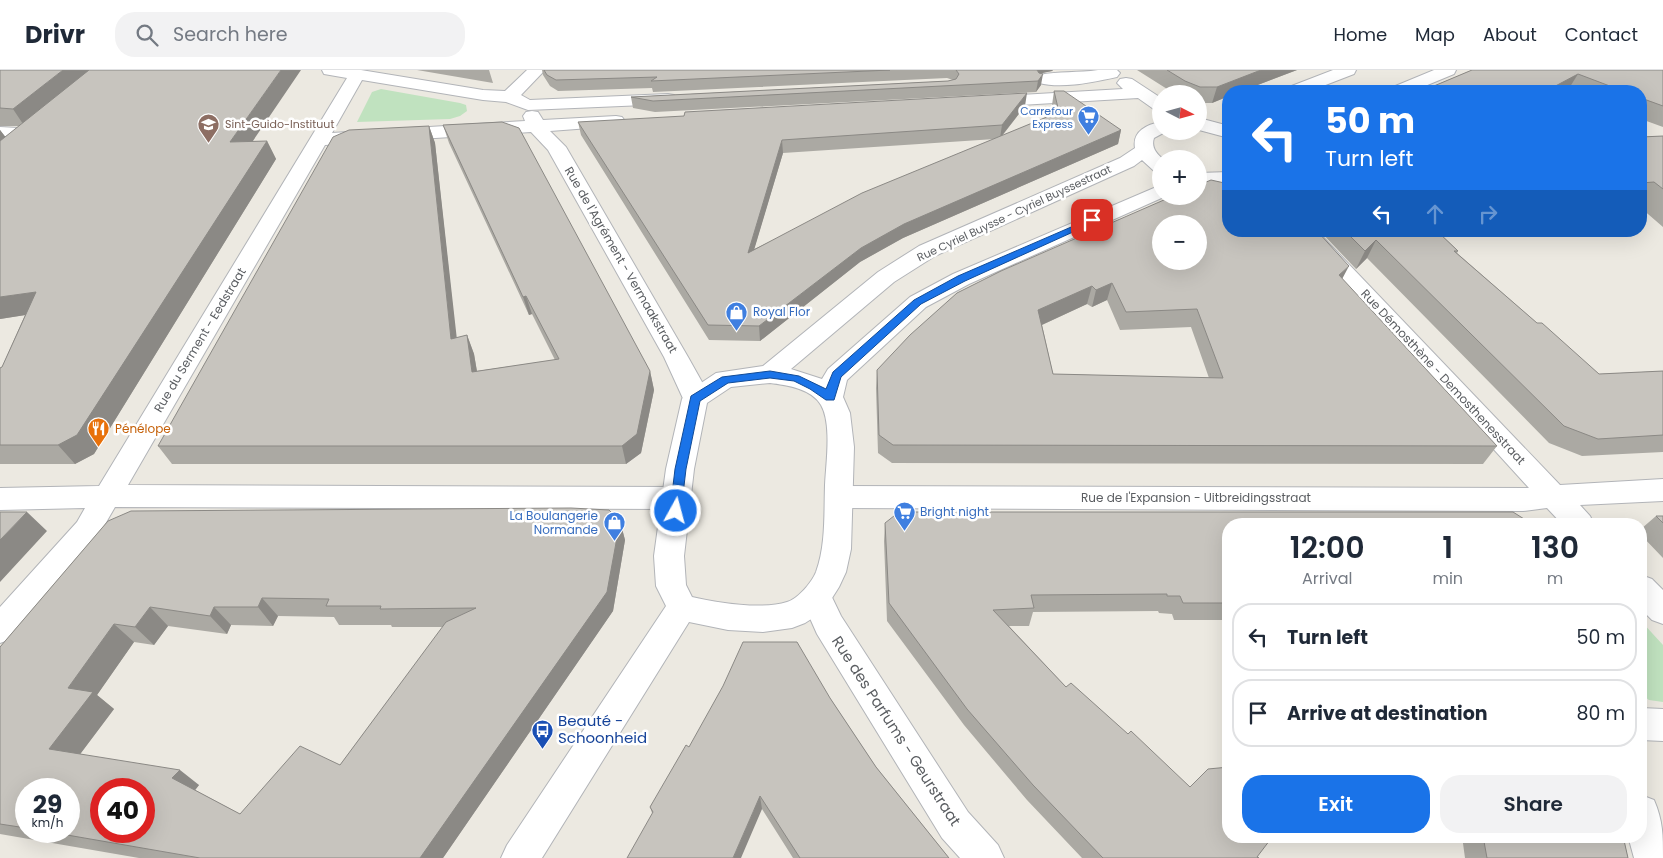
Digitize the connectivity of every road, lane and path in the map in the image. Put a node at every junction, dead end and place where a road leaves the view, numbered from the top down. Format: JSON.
{"nodes":[{"id":1,"x":330,"y":70,"type":"edge"},
{"id":2,"x":536,"y":70,"type":"edge"},
{"id":3,"x":1348,"y":70,"type":"edge"},
{"id":4,"x":1448,"y":70,"type":"edge"},
{"id":5,"x":1108,"y":72,"type":"edge"},
{"id":6,"x":357,"y":75,"type":"junction"},
{"id":7,"x":1031,"y":80,"type":"edge"},
{"id":8,"x":1310,"y":85,"type":"edge"},
{"id":9,"x":1413,"y":85,"type":"edge"},
{"id":10,"x":1142,"y":93,"type":"junction"},
{"id":11,"x":509,"y":98,"type":"junction"},
{"id":12,"x":686,"y":98,"type":"edge"},
{"id":13,"x":1152,"y":100,"type":"edge"},
{"id":14,"x":972,"y":102,"type":"edge"},
{"id":15,"x":528,"y":105,"type":"junction"},
{"id":16,"x":634,"y":120,"type":"edge"},
{"id":17,"x":1222,"y":120,"type":"edge"},
{"id":18,"x":45,"y":121,"type":"edge"},
{"id":19,"x":1208,"y":122,"type":"edge"},
{"id":20,"x":1208,"y":126,"type":"edge"},
{"id":21,"x":536,"y":127,"type":"junction"},
{"id":22,"x":1222,"y":130,"type":"edge"},
{"id":23,"x":1152,"y":132,"type":"edge"},
{"id":24,"x":0,"y":133,"type":"edge"},
{"id":25,"x":29,"y":133,"type":"junction"},
{"id":26,"x":318,"y":140,"type":"junction"},
{"id":27,"x":1144,"y":150,"type":"junction"},
{"id":28,"x":7,"y":152,"type":"edge"},
{"id":29,"x":1152,"y":159,"type":"edge"},
{"id":30,"x":1222,"y":178,"type":"edge"},
{"id":31,"x":1207,"y":179,"type":"edge"},
{"id":32,"x":1152,"y":195,"type":"edge"},
{"id":33,"x":1311,"y":237,"type":"edge"},
{"id":34,"x":770,"y":374,"type":"junction"},
{"id":35,"x":830,"y":398,"type":"junction"},
{"id":36,"x":695,"y":399,"type":"junction"},
{"id":37,"x":1663,"y":490,"type":"edge"},
{"id":38,"x":1554,"y":496,"type":"junction"},
{"id":39,"x":107,"y":497,"type":"junction"},
{"id":40,"x":839,"y":497,"type":"junction"},
{"id":41,"x":677,"y":498,"type":"junction"},
{"id":42,"x":0,"y":499,"type":"edge"},
{"id":43,"x":1574,"y":518,"type":"edge"},
{"id":44,"x":1647,"y":594,"type":"edge"},
{"id":45,"x":817,"y":598,"type":"junction"},
{"id":46,"x":682,"y":607,"type":"junction"},
{"id":47,"x":1663,"y":611,"type":"edge"},
{"id":48,"x":0,"y":629,"type":"edge"},
{"id":49,"x":1647,"y":724,"type":"edge"},
{"id":50,"x":1663,"y":725,"type":"edge"},
{"id":51,"x":1647,"y":836,"type":"edge"},
{"id":52,"x":520,"y":858,"type":"edge"},
{"id":53,"x":985,"y":858,"type":"edge"},
{"id":54,"x":1653,"y":858,"type":"edge"}],
"edges":[{"from":1,"to":6,"type":"street"},
{"from":2,"to":11,"type":"street"},
{"from":3,"to":8,"type":"street"},
{"from":4,"to":9,"type":"street"},
{"from":5,"to":7,"type":"street"},
{"from":5,"to":10,"type":"street"},
{"from":6,"to":11,"type":"street"},
{"from":6,"to":26,"type":"street","name":"Rue du Serment - Eedstraat"},
{"from":10,"to":13,"type":"street"},
{"from":10,"to":14,"type":"street"},
{"from":11,"to":15,"type":"street"},
{"from":12,"to":15,"type":"street"},
{"from":15,"to":21,"type":"street"},
{"from":16,"to":21,"type":"street"},
{"from":17,"to":19,"type":"street"},
{"from":18,"to":25,"type":"street"},
{"from":20,"to":22,"type":"street"},
{"from":21,"to":26,"type":"street"},
{"from":21,"to":36,"type":"street","name":"Rue de l'Agrément - Vermaakstraat"},
{"from":23,"to":27,"type":"street"},
{"from":24,"to":25,"type":"street"},
{"from":25,"to":28,"type":"street"},
{"from":26,"to":39,"type":"street","name":"Rue du Serment - Eedstraat"},
{"from":27,"to":29,"type":"street"},
{"from":27,"to":34,"type":"street","name":"Rue Cyriel Buysse - Cyriel Buyssestraat"},
{"from":30,"to":31,"type":"street"},
{"from":32,"to":35,"type":"street"},
{"from":33,"to":38,"type":"street","name":"Rue Démosthène - Demosthenesstraat"},
{"from":34,"to":35,"type":"street"},
{"from":34,"to":36,"type":"street"},
{"from":35,"to":40,"type":"street"},
{"from":36,"to":41,"type":"street"},
{"from":37,"to":38,"type":"street","name":"Rue de l'Expansion - Uitbreidingsstraat"},
{"from":38,"to":40,"type":"street","name":"Rue de l'Expansion - Uitbreidingsstraat"},
{"from":38,"to":43,"type":"street","name":"Rue Démosthène - Demosthenesstraat"},
{"from":39,"to":41,"type":"street"},
{"from":39,"to":42,"type":"street"},
{"from":39,"to":48,"type":"street","name":"Rue du Serment - Eedstraat"},
{"from":40,"to":45,"type":"street"},
{"from":41,"to":46,"type":"street"},
{"from":44,"to":47,"type":"street"},
{"from":45,"to":46,"type":"street"},
{"from":45,"to":53,"type":"street","name":"Rue des Parfums - Geurstraat"},
{"from":46,"to":52,"type":"street"},
{"from":49,"to":50,"type":"street"},
{"from":51,"to":54,"type":"street"}]}
